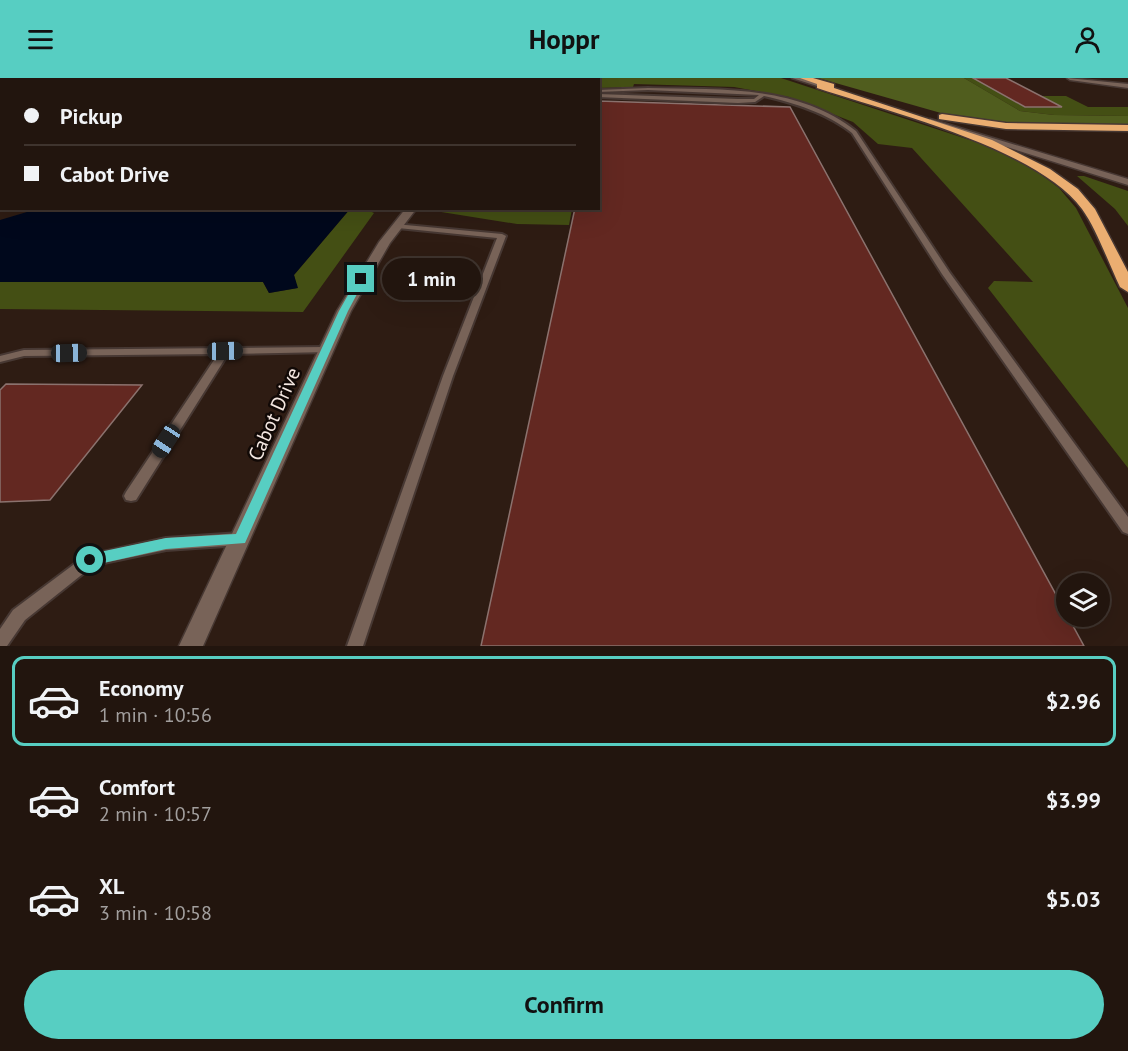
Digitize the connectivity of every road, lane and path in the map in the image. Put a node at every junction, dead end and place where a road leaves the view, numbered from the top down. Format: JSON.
{"nodes":[{"id":1,"x":795,"y":78,"type":"edge"},
{"id":2,"x":804,"y":78,"type":"edge"},
{"id":3,"x":1070,"y":78,"type":"edge"},
{"id":4,"x":820,"y":86,"type":"junction"},
{"id":5,"x":1128,"y":86,"type":"edge"},
{"id":6,"x":600,"y":93,"type":"edge"},
{"id":7,"x":1128,"y":128,"type":"edge"},
{"id":8,"x":1128,"y":182,"type":"edge"},
{"id":9,"x":410,"y":210,"type":"edge"},
{"id":10,"x":398,"y":226,"type":"junction"},
{"id":11,"x":1128,"y":287,"type":"edge"},
{"id":12,"x":326,"y":350,"type":"junction"},
{"id":13,"x":225,"y":351,"type":"junction"},
{"id":14,"x":0,"y":359,"type":"edge"},
{"id":15,"x":131,"y":496,"type":"dead end"},
{"id":16,"x":1128,"y":528,"type":"edge"},
{"id":17,"x":240,"y":539,"type":"junction"},
{"id":18,"x":0,"y":643,"type":"edge"},
{"id":19,"x":191,"y":646,"type":"edge"},
{"id":20,"x":355,"y":646,"type":"edge"}],
"edges":[{"from":1,"to":4,"type":"street"},
{"from":2,"to":7,"type":"highway"},
{"from":3,"to":5,"type":"street"},
{"from":4,"to":8,"type":"street"},
{"from":4,"to":11,"type":"highway"},
{"from":6,"to":16,"type":"lane"},
{"from":9,"to":10,"type":"street","name":"Cabot Drive"},
{"from":10,"to":12,"type":"street","name":"Cabot Drive"},
{"from":10,"to":20,"type":"lane"},
{"from":12,"to":13,"type":"lane"},
{"from":12,"to":17,"type":"street","name":"Cabot Drive"},
{"from":13,"to":14,"type":"lane"},
{"from":13,"to":15,"type":"lane"},
{"from":17,"to":18,"type":"lane"},
{"from":17,"to":19,"type":"street","name":"Cabot Drive"}]}
